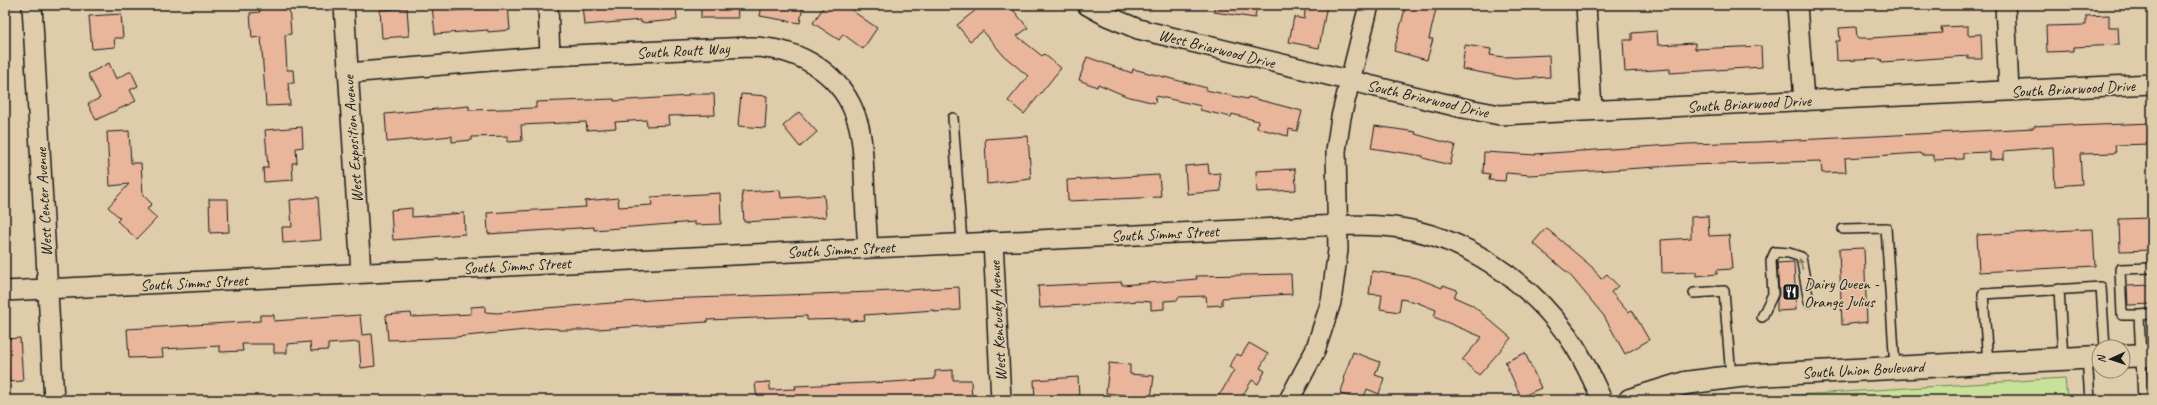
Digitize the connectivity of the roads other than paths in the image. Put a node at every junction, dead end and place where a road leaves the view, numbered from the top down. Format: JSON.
{"nodes":[{"id":1,"x":32,"y":5,"type":"edge"},
{"id":2,"x":344,"y":5,"type":"edge"},
{"id":3,"x":548,"y":5,"type":"edge"},
{"id":4,"x":1087,"y":5,"type":"edge"},
{"id":5,"x":1369,"y":5,"type":"edge"},
{"id":6,"x":1586,"y":5,"type":"edge"},
{"id":7,"x":1797,"y":5,"type":"edge"},
{"id":8,"x":2005,"y":5,"type":"edge"},
{"id":9,"x":550,"y":56,"type":"junction"},
{"id":10,"x":348,"y":73,"type":"junction"},
{"id":11,"x":1351,"y":80,"type":"junction"},
{"id":12,"x":2152,"y":84,"type":"edge"},
{"id":13,"x":2009,"y":91,"type":"junction"},
{"id":14,"x":1804,"y":101,"type":"junction"},
{"id":15,"x":1592,"y":110,"type":"junction"},
{"id":16,"x":953,"y":118,"type":"dead end"},
{"id":17,"x":1338,"y":224,"type":"junction"},
{"id":18,"x":1843,"y":229,"type":"dead end"},
{"id":19,"x":993,"y":241,"type":"junction"},
{"id":20,"x":962,"y":243,"type":"junction"},
{"id":21,"x":868,"y":248,"type":"junction"},
{"id":22,"x":2152,"y":268,"type":"edge"},
{"id":23,"x":361,"y":273,"type":"junction"},
{"id":24,"x":48,"y":289,"type":"junction"},
{"id":25,"x":2059,"y":289,"type":"junction"},
{"id":26,"x":5,"y":291,"type":"edge"},
{"id":27,"x":1694,"y":293,"type":"dead end"},
{"id":28,"x":1809,"y":302,"type":"dead end"},
{"id":29,"x":2152,"y":314,"type":"edge"},
{"id":30,"x":2140,"y":315,"type":"junction"},
{"id":31,"x":1762,"y":317,"type":"dead end"},
{"id":32,"x":2098,"y":339,"type":"edge"},
{"id":33,"x":2091,"y":355,"type":"edge"},
{"id":34,"x":2138,"y":355,"type":"edge"},
{"id":35,"x":2063,"y":359,"type":"junction"},
{"id":36,"x":1988,"y":363,"type":"junction"},
{"id":37,"x":1895,"y":367,"type":"junction"},
{"id":38,"x":1731,"y":376,"type":"junction"},
{"id":39,"x":2093,"y":379,"type":"edge"},
{"id":40,"x":2152,"y":386,"type":"edge"},
{"id":41,"x":2142,"y":387,"type":"junction"},
{"id":42,"x":54,"y":400,"type":"edge"},
{"id":43,"x":1001,"y":400,"type":"edge"},
{"id":44,"x":1289,"y":400,"type":"edge"},
{"id":45,"x":1602,"y":400,"type":"edge"},
{"id":46,"x":1630,"y":400,"type":"edge"},
{"id":47,"x":2090,"y":400,"type":"edge"},
{"id":48,"x":2143,"y":400,"type":"edge"}],
"edges":[{"from":1,"to":24,"type":"street","name":"West Center Avenue"},
{"from":2,"to":10,"type":"street","name":"West Exposition Avenue"},
{"from":3,"to":9,"type":"street"},
{"from":4,"to":11,"type":"street","name":"West Briarwood Drive"},
{"from":5,"to":11,"type":"street"},
{"from":6,"to":15,"type":"street"},
{"from":7,"to":14,"type":"street"},
{"from":8,"to":13,"type":"street"},
{"from":9,"to":10,"type":"street","name":"South Routt Way"},
{"from":9,"to":21,"type":"street","name":"South Routt Way"},
{"from":10,"to":23,"type":"street","name":"West Exposition Avenue"},
{"from":11,"to":15,"type":"street","name":"South Briarwood Drive"},
{"from":11,"to":17,"type":"street"},
{"from":12,"to":13,"type":"street","name":"South Briarwood Drive"},
{"from":13,"to":14,"type":"street","name":"South Briarwood Drive"},
{"from":14,"to":15,"type":"street","name":"South Briarwood Drive"},
{"from":16,"to":20,"type":"lane"},
{"from":17,"to":19,"type":"street","name":"South Simms Street"},
{"from":17,"to":44,"type":"street"},
{"from":17,"to":45,"type":"street","name":"South Simms Street"},
{"from":18,"to":37,"type":"lane"},
{"from":19,"to":20,"type":"street","name":"South Simms Street"},
{"from":19,"to":43,"type":"street","name":"West Kentucky Avenue"},
{"from":20,"to":21,"type":"street","name":"South Simms Street"},
{"from":21,"to":23,"type":"street","name":"South Simms Street"},
{"from":22,"to":30,"type":"lane"},
{"from":23,"to":24,"type":"street","name":"South Simms Street"},
{"from":24,"to":26,"type":"street","name":"South Simms Street"},
{"from":24,"to":42,"type":"street","name":"West Center Avenue"},
{"from":25,"to":32,"type":"lane"},
{"from":25,"to":35,"type":"lane"},
{"from":25,"to":36,"type":"lane"},
{"from":27,"to":38,"type":"lane"},
{"from":28,"to":31,"type":"lane","one_way":true},
{"from":29,"to":30,"type":"lane"},
{"from":30,"to":34,"type":"lane"},
{"from":33,"to":35,"type":"main road","name":"South Union Boulevard"},
{"from":34,"to":41,"type":"lane"},
{"from":35,"to":36,"type":"main road","name":"South Union Boulevard"},
{"from":36,"to":37,"type":"main road","name":"South Union Boulevard"},
{"from":37,"to":38,"type":"main road","name":"South Union Boulevard"},
{"from":38,"to":46,"type":"main road","name":"South Union Boulevard"},
{"from":39,"to":47,"type":"lane"},
{"from":40,"to":41,"type":"lane"},
{"from":41,"to":48,"type":"lane"}]}
